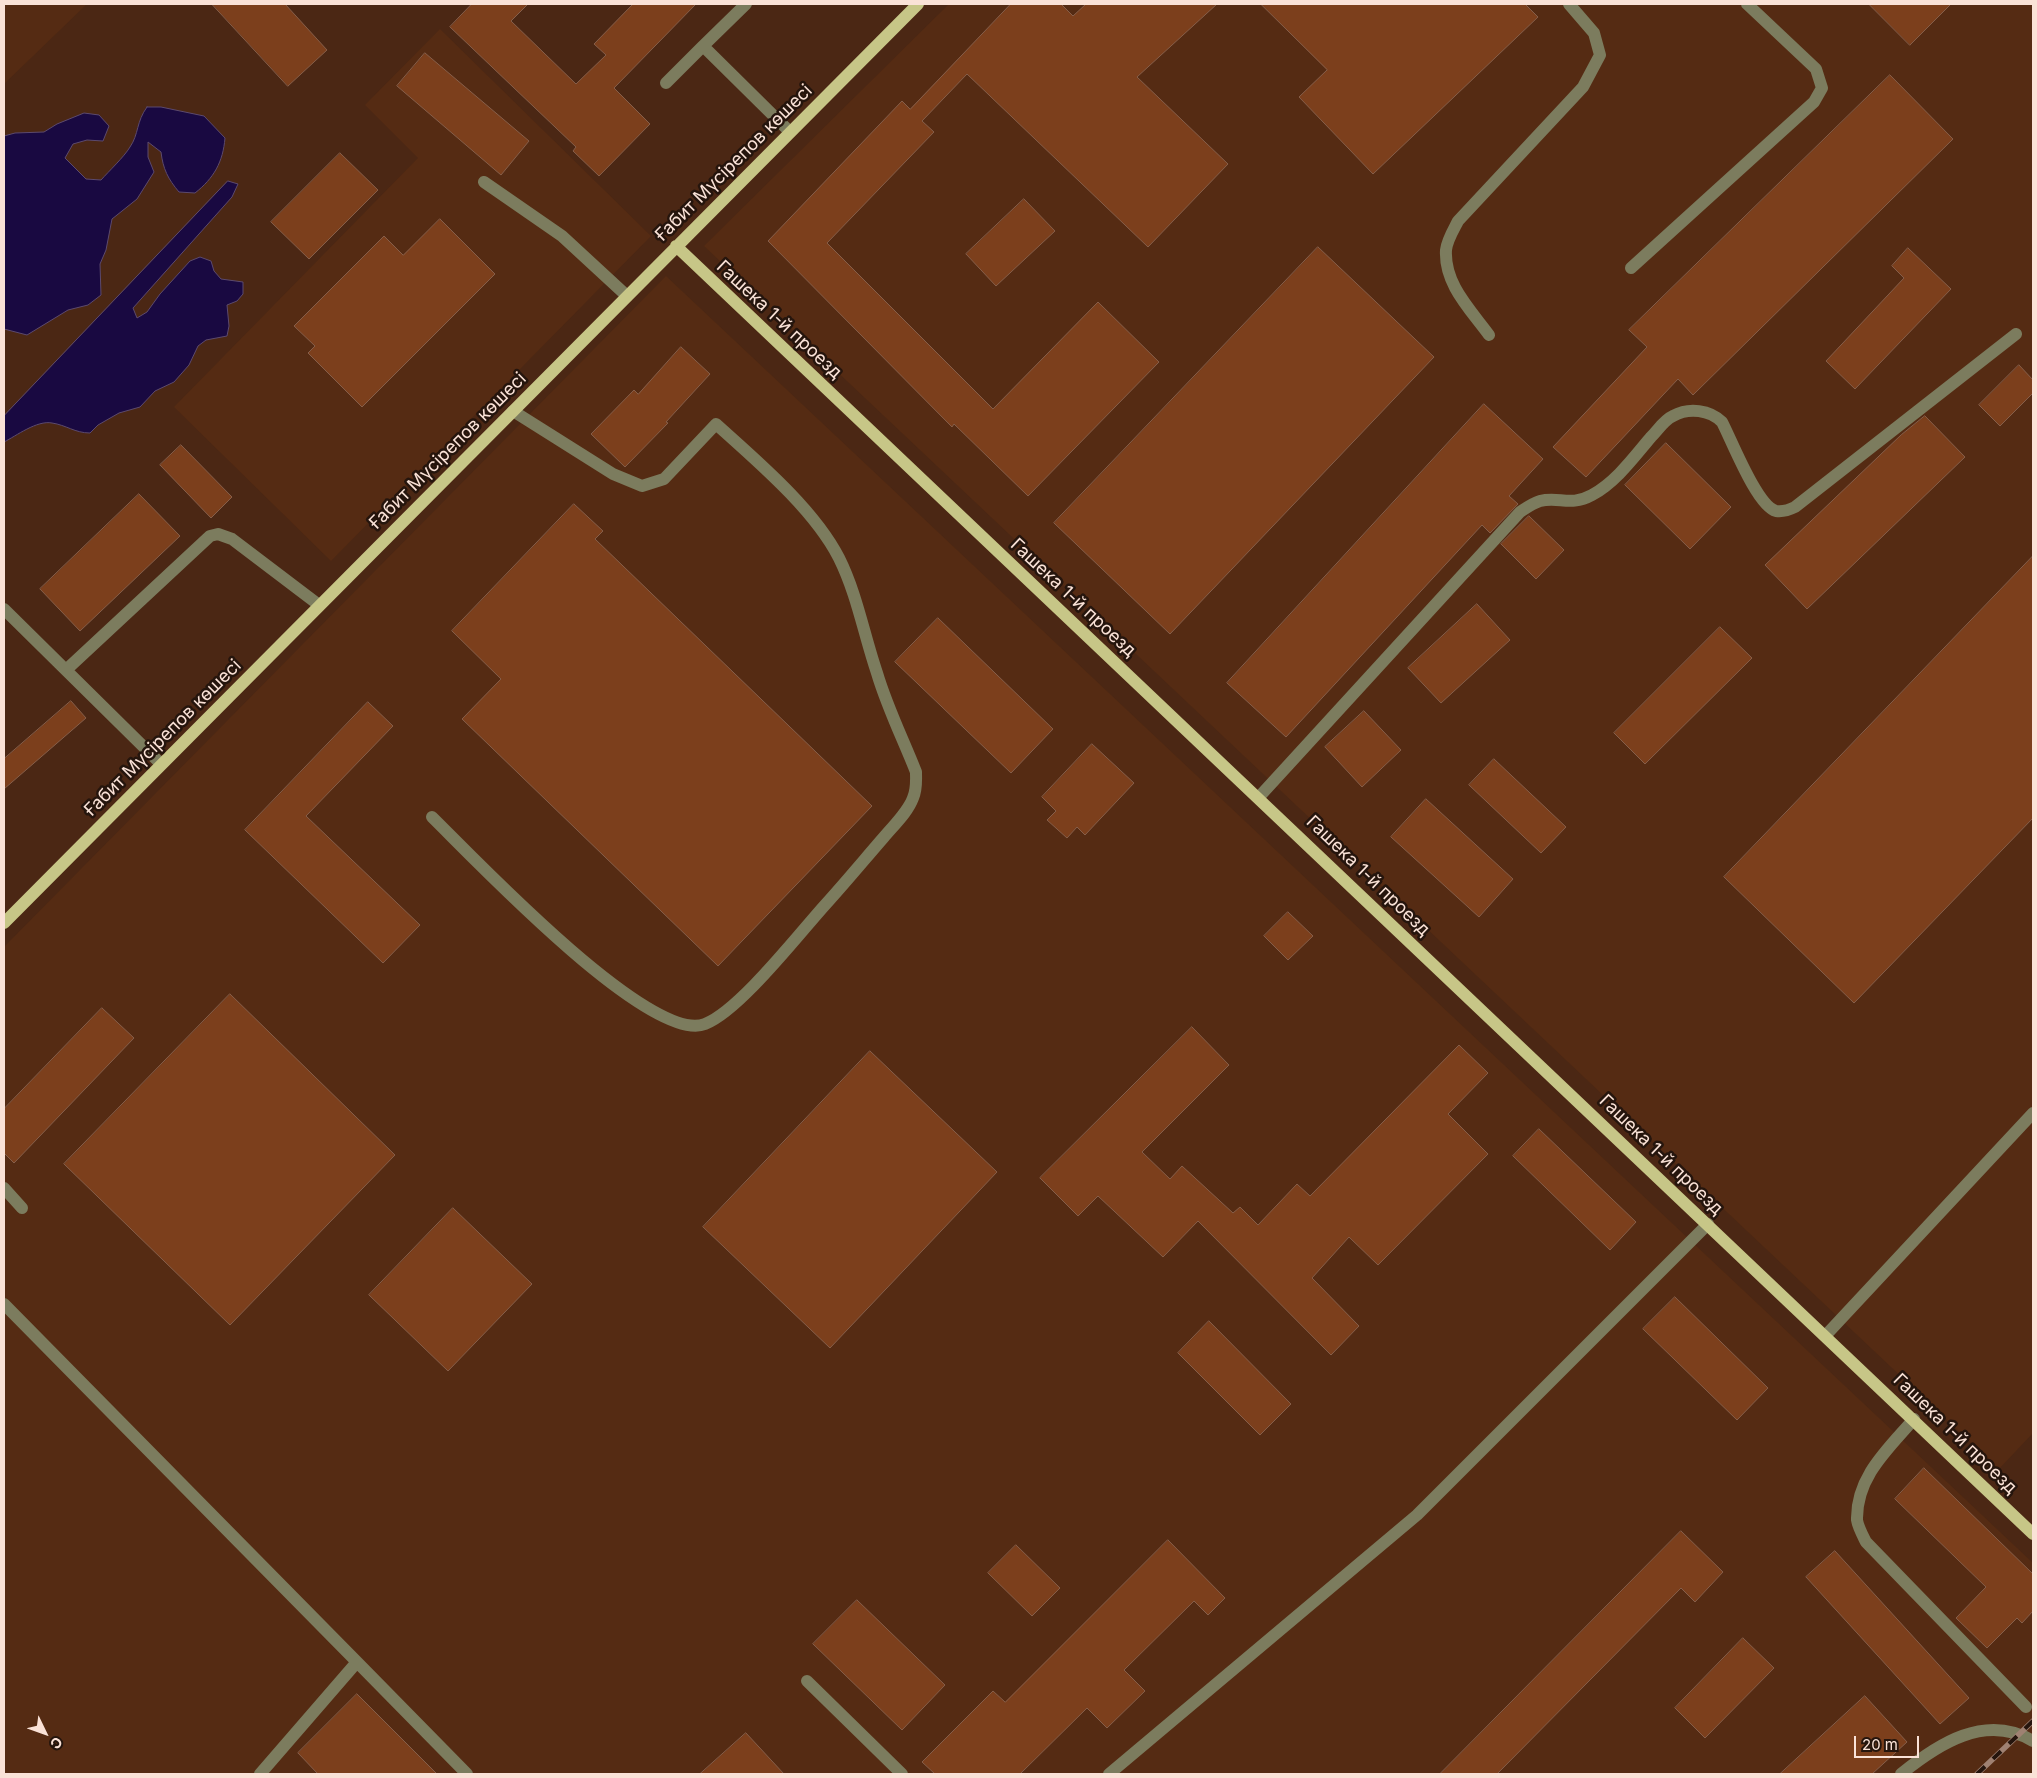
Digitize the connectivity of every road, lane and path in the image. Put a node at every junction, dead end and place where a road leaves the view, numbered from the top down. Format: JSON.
{"nodes":[{"id":1,"x":746,"y":4,"type":"edge"},
{"id":2,"x":918,"y":4,"type":"edge"},
{"id":3,"x":1570,"y":4,"type":"edge"},
{"id":4,"x":1747,"y":4,"type":"edge"},
{"id":5,"x":703,"y":46,"type":"junction"},
{"id":6,"x":666,"y":83,"type":"dead end"},
{"id":7,"x":790,"y":132,"type":"junction"},
{"id":8,"x":484,"y":182,"type":"dead end"},
{"id":9,"x":676,"y":246,"type":"junction"},
{"id":10,"x":1631,"y":268,"type":"dead end"},
{"id":11,"x":627,"y":296,"type":"junction"},
{"id":12,"x":2016,"y":334,"type":"dead end"},
{"id":13,"x":1489,"y":335,"type":"dead end"},
{"id":14,"x":513,"y":411,"type":"junction"},
{"id":15,"x":319,"y":605,"type":"junction"},
{"id":16,"x":4,"y":609,"type":"edge"},
{"id":17,"x":66,"y":670,"type":"junction"},
{"id":18,"x":161,"y":764,"type":"junction"},
{"id":19,"x":1259,"y":797,"type":"junction"},
{"id":20,"x":432,"y":817,"type":"dead end"},
{"id":21,"x":4,"y":923,"type":"edge"},
{"id":22,"x":2033,"y":1114,"type":"edge"},
{"id":23,"x":4,"y":1188,"type":"edge"},
{"id":24,"x":22,"y":1208,"type":"dead end"},
{"id":25,"x":1708,"y":1224,"type":"junction"},
{"id":26,"x":4,"y":1304,"type":"edge"},
{"id":27,"x":1826,"y":1335,"type":"junction"},
{"id":28,"x":1914,"y":1419,"type":"junction"},
{"id":29,"x":2033,"y":1534,"type":"edge"},
{"id":30,"x":357,"y":1662,"type":"junction"},
{"id":31,"x":807,"y":1681,"type":"dead end"},
{"id":32,"x":2026,"y":1707,"type":"dead end"},
{"id":33,"x":2033,"y":1741,"type":"edge"},
{"id":34,"x":260,"y":1774,"type":"edge"},
{"id":35,"x":467,"y":1774,"type":"edge"},
{"id":36,"x":902,"y":1774,"type":"edge"},
{"id":37,"x":1109,"y":1774,"type":"edge"},
{"id":38,"x":1901,"y":1774,"type":"edge"}],
"edges":[{"from":1,"to":5,"type":"street"},
{"from":2,"to":7,"type":"main road","name":"Ғабит Мүсірепов көшесі"},
{"from":3,"to":13,"type":"street"},
{"from":4,"to":10,"type":"street"},
{"from":5,"to":6,"type":"street"},
{"from":5,"to":7,"type":"street"},
{"from":7,"to":9,"type":"main road","name":"Ғабит Мүсірепов көшесі"},
{"from":8,"to":11,"type":"street"},
{"from":9,"to":11,"type":"main road","name":"Ғабит Мүсірепов көшесі"},
{"from":9,"to":19,"type":"main road","name":"Гашека 1-й проезд"},
{"from":11,"to":14,"type":"main road","name":"Ғабит Мүсірепов көшесі"},
{"from":12,"to":19,"type":"street"},
{"from":14,"to":15,"type":"main road","name":"Ғабит Мүсірепов көшесі"},
{"from":14,"to":20,"type":"street"},
{"from":15,"to":17,"type":"street"},
{"from":15,"to":18,"type":"main road","name":"Ғабит Мүсірепов көшесі"},
{"from":16,"to":17,"type":"street"},
{"from":17,"to":18,"type":"street"},
{"from":18,"to":21,"type":"main road","name":"Ғабит Мүсірепов көшесі"},
{"from":19,"to":25,"type":"main road","name":"Гашека 1-й проезд"},
{"from":22,"to":27,"type":"street"},
{"from":23,"to":24,"type":"street"},
{"from":25,"to":27,"type":"main road","name":"Гашека 1-й проезд"},
{"from":25,"to":37,"type":"street"},
{"from":26,"to":30,"type":"street"},
{"from":27,"to":28,"type":"main road","name":"Гашека 1-й проезд"},
{"from":28,"to":29,"type":"main road","name":"Гашека 1-й проезд"},
{"from":28,"to":32,"type":"street"},
{"from":30,"to":34,"type":"street"},
{"from":30,"to":35,"type":"street"},
{"from":31,"to":36,"type":"street"},
{"from":33,"to":38,"type":"street"}]}
